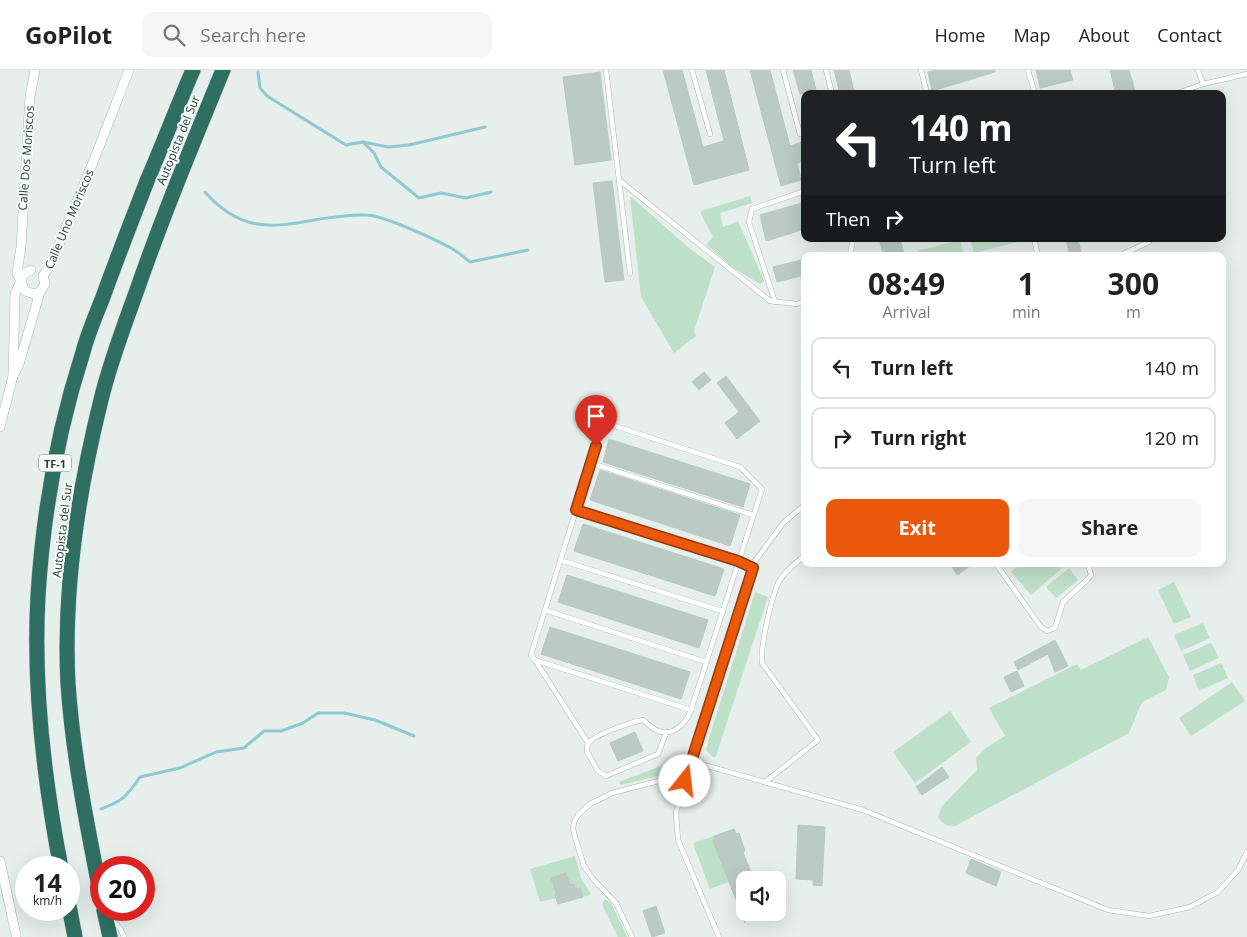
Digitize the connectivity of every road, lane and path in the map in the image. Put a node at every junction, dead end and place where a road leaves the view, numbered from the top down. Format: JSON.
{"nodes":[{"id":1,"x":35,"y":70,"type":"edge"},
{"id":2,"x":129,"y":70,"type":"edge"},
{"id":3,"x":193,"y":70,"type":"edge"},
{"id":4,"x":223,"y":70,"type":"edge"},
{"id":5,"x":234,"y":70,"type":"edge"},
{"id":6,"x":606,"y":70,"type":"edge"},
{"id":7,"x":692,"y":70,"type":"edge"},
{"id":8,"x":783,"y":70,"type":"edge"},
{"id":9,"x":826,"y":70,"type":"edge"},
{"id":10,"x":921,"y":70,"type":"edge"},
{"id":11,"x":1028,"y":70,"type":"edge"},
{"id":12,"x":1198,"y":70,"type":"edge"},
{"id":13,"x":1247,"y":74,"type":"edge"},
{"id":14,"x":1203,"y":84,"type":"junction"},
{"id":15,"x":831,"y":90,"type":"edge"},
{"id":16,"x":926,"y":90,"type":"edge"},
{"id":17,"x":1034,"y":90,"type":"edge"},
{"id":18,"x":1186,"y":90,"type":"edge"},
{"id":19,"x":710,"y":134,"type":"dead end"},
{"id":20,"x":800,"y":134,"type":"dead end"},
{"id":21,"x":619,"y":180,"type":"junction"},
{"id":22,"x":801,"y":192,"type":"edge"},
{"id":23,"x":172,"y":196,"type":"junction"},
{"id":24,"x":1149,"y":242,"type":"edge"},
{"id":25,"x":21,"y":247,"type":"junction"},
{"id":26,"x":1127,"y":252,"type":"edge"},
{"id":27,"x":31,"y":270,"type":"junction"},
{"id":28,"x":630,"y":273,"type":"dead end"},
{"id":29,"x":44,"y":276,"type":"junction"},
{"id":30,"x":21,"y":281,"type":"junction"},
{"id":31,"x":40,"y":292,"type":"junction"},
{"id":32,"x":776,"y":302,"type":"junction"},
{"id":33,"x":801,"y":303,"type":"edge"},
{"id":34,"x":13,"y":376,"type":"junction"},
{"id":35,"x":0,"y":427,"type":"edge"},
{"id":36,"x":591,"y":463,"type":"junction"},
{"id":37,"x":801,"y":508,"type":"edge"},
{"id":38,"x":576,"y":510,"type":"junction"},
{"id":39,"x":753,"y":515,"type":"junction"},
{"id":40,"x":801,"y":559,"type":"edge"},
{"id":41,"x":560,"y":560,"type":"junction"},
{"id":42,"x":738,"y":561,"type":"junction"},
{"id":43,"x":998,"y":567,"type":"edge"},
{"id":44,"x":1089,"y":567,"type":"edge"},
{"id":45,"x":753,"y":568,"type":"junction"},
{"id":46,"x":545,"y":610,"type":"junction"},
{"id":47,"x":722,"y":611,"type":"junction"},
{"id":48,"x":535,"y":660,"type":"junction"},
{"id":49,"x":706,"y":662,"type":"junction"},
{"id":50,"x":691,"y":710,"type":"junction"},
{"id":51,"x":666,"y":733,"type":"junction"},
{"id":52,"x":588,"y":744,"type":"junction"},
{"id":53,"x":690,"y":761,"type":"junction"},
{"id":54,"x":685,"y":781,"type":"junction"},
{"id":55,"x":765,"y":782,"type":"junction"},
{"id":56,"x":1247,"y":852,"type":"edge"},
{"id":57,"x":59,"y":856,"type":"edge"},
{"id":58,"x":93,"y":856,"type":"edge"},
{"id":59,"x":0,"y":861,"type":"edge"},
{"id":60,"x":72,"y":921,"type":"edge"},
{"id":61,"x":106,"y":921,"type":"edge"},
{"id":62,"x":113,"y":921,"type":"edge"},
{"id":63,"x":16,"y":935,"type":"dead end"},
{"id":64,"x":75,"y":937,"type":"edge"},
{"id":65,"x":110,"y":937,"type":"edge"},
{"id":66,"x":124,"y":937,"type":"edge"},
{"id":67,"x":632,"y":937,"type":"edge"},
{"id":68,"x":718,"y":937,"type":"edge"}],
"edges":[{"from":1,"to":25,"type":"street","name":"Calle Dos Moriscos"},
{"from":2,"to":29,"type":"street","name":"Calle Uno Moriscos"},
{"from":3,"to":57,"type":"highway","name":"Autopista del Sur","number":"TF-1"},
{"from":4,"to":23,"type":"highway","name":"Autopista del Sur","number":"TF-1"},
{"from":5,"to":23,"type":"highway"},
{"from":6,"to":21,"type":"lane"},
{"from":7,"to":19,"type":"lane"},
{"from":8,"to":20,"type":"lane"},
{"from":9,"to":15,"type":"lane"},
{"from":10,"to":16,"type":"lane"},
{"from":11,"to":17,"type":"lane"},
{"from":12,"to":14,"type":"lane"},
{"from":13,"to":14,"type":"lane"},
{"from":14,"to":18,"type":"lane"},
{"from":21,"to":28,"type":"lane"},
{"from":21,"to":32,"type":"lane"},
{"from":22,"to":32,"type":"lane"},
{"from":23,"to":58,"type":"highway","name":"Autopista del Sur","number":"TF-1"},
{"from":24,"to":26,"type":"lane"},
{"from":25,"to":27,"type":"street"},
{"from":25,"to":30,"type":"street","name":"Calle Dos Moriscos"},
{"from":27,"to":29,"type":"street"},
{"from":27,"to":30,"type":"street"},
{"from":29,"to":31,"type":"street","name":"Calle Uno Moriscos"},
{"from":30,"to":31,"type":"street"},
{"from":30,"to":34,"type":"street"},
{"from":31,"to":34,"type":"street","name":"Calle Uno Moriscos"},
{"from":32,"to":33,"type":"lane"},
{"from":34,"to":35,"type":"street","name":"Calle Uno Moriscos"},
{"from":36,"to":38,"type":"lane"},
{"from":36,"to":39,"type":"lane"},
{"from":36,"to":39,"type":"lane"},
{"from":37,"to":45,"type":"lane"},
{"from":38,"to":41,"type":"lane"},
{"from":38,"to":42,"type":"lane"},
{"from":39,"to":42,"type":"lane"},
{"from":40,"to":55,"type":"lane"},
{"from":41,"to":46,"type":"lane"},
{"from":41,"to":47,"type":"lane"},
{"from":42,"to":45,"type":"lane"},
{"from":42,"to":47,"type":"lane"},
{"from":43,"to":44,"type":"lane"},
{"from":45,"to":53,"type":"lane"},
{"from":46,"to":48,"type":"lane"},
{"from":46,"to":49,"type":"lane"},
{"from":47,"to":49,"type":"lane"},
{"from":48,"to":50,"type":"lane"},
{"from":48,"to":52,"type":"lane"},
{"from":49,"to":50,"type":"lane"},
{"from":50,"to":51,"type":"lane"},
{"from":51,"to":52,"type":"lane"},
{"from":51,"to":52,"type":"lane"},
{"from":53,"to":54,"type":"lane"},
{"from":53,"to":55,"type":"lane"},
{"from":54,"to":67,"type":"lane"},
{"from":54,"to":68,"type":"lane"},
{"from":55,"to":56,"type":"lane"},
{"from":59,"to":63,"type":"street"},
{"from":60,"to":64,"type":"highway"},
{"from":61,"to":65,"type":"highway"},
{"from":62,"to":66,"type":"lane"}]}
